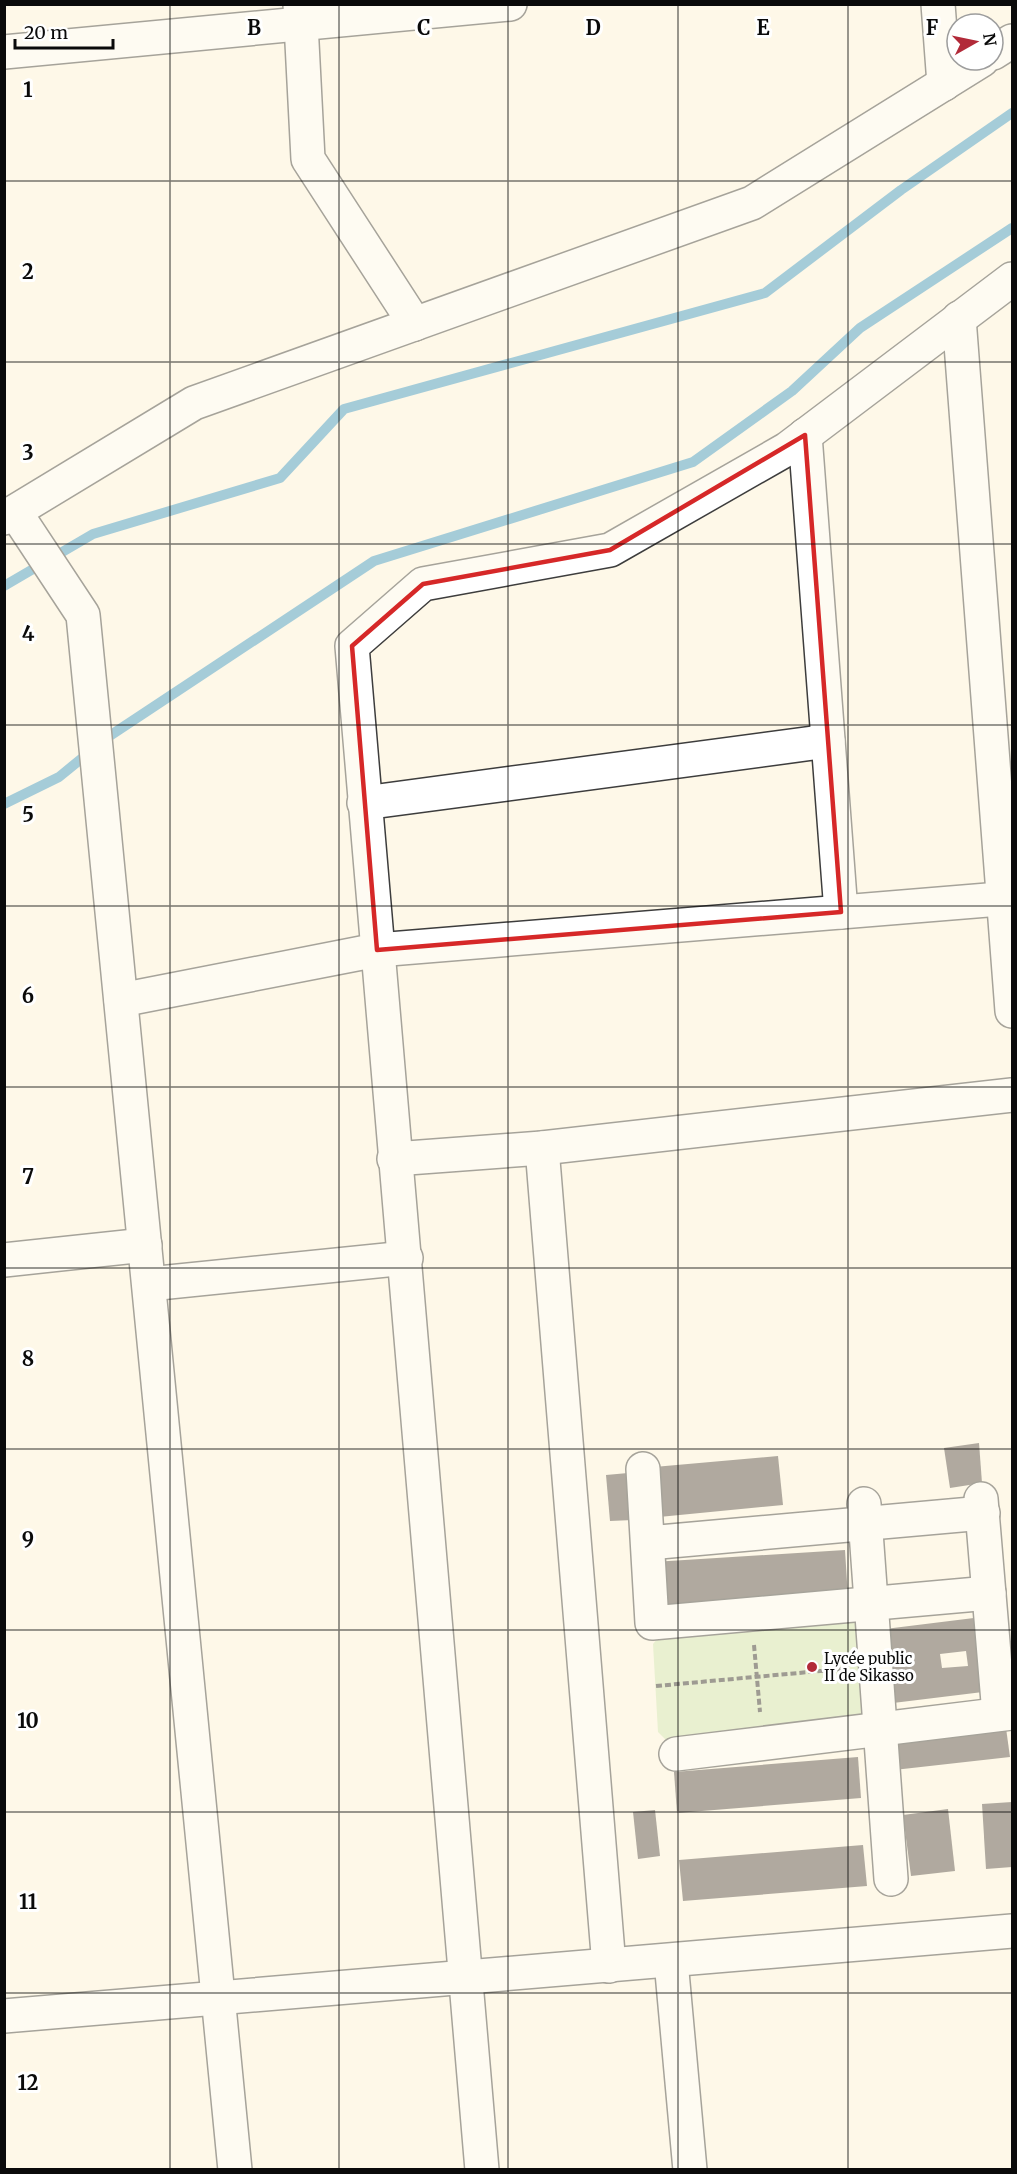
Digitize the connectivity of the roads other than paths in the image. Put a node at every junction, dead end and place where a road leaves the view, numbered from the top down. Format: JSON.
{"nodes":[{"id":1,"x":510,"y":4,"type":"edge"},
{"id":2,"x":938,"y":4,"type":"edge"},
{"id":3,"x":301,"y":14,"type":"edge"},
{"id":4,"x":4,"y":52,"type":"edge"},
{"id":5,"x":963,"y":72,"type":"edge"},
{"id":6,"x":944,"y":84,"type":"junction"},
{"id":7,"x":1012,"y":279,"type":"edge"},
{"id":8,"x":960,"y":318,"type":"junction"},
{"id":9,"x":415,"y":324,"type":"junction"},
{"id":10,"x":805,"y":435,"type":"junction"},
{"id":11,"x":10,"y":515,"type":"edge"},
{"id":12,"x":828,"y":741,"type":"junction"},
{"id":13,"x":364,"y":803,"type":"junction"},
{"id":14,"x":1008,"y":898,"type":"edge"},
{"id":15,"x":841,"y":912,"type":"junction"},
{"id":16,"x":377,"y":950,"type":"junction"},
{"id":17,"x":121,"y":1000,"type":"junction"},
{"id":18,"x":1012,"y":1011,"type":"edge"},
{"id":19,"x":1012,"y":1095,"type":"edge"},
{"id":20,"x":542,"y":1148,"type":"junction"},
{"id":21,"x":394,"y":1159,"type":"junction"},
{"id":22,"x":145,"y":1245,"type":"junction"},
{"id":23,"x":406,"y":1258,"type":"junction"},
{"id":24,"x":4,"y":1260,"type":"edge"},
{"id":25,"x":149,"y":1284,"type":"junction"},
{"id":26,"x":643,"y":1469,"type":"dead end"},
{"id":27,"x":865,"y":1514,"type":"junction"},
{"id":28,"x":648,"y":1543,"type":"junction"},
{"id":29,"x":989,"y":1593,"type":"junction"},
{"id":30,"x":871,"y":1604,"type":"junction"},
{"id":31,"x":1006,"y":1714,"type":"edge"},
{"id":32,"x":880,"y":1729,"type":"junction"},
{"id":33,"x":676,"y":1754,"type":"dead end"},
{"id":34,"x":891,"y":1879,"type":"dead end"},
{"id":35,"x":1012,"y":1931,"type":"edge"},
{"id":36,"x":671,"y":1961,"type":"junction"},
{"id":37,"x":609,"y":1966,"type":"junction"},
{"id":38,"x":464,"y":1977,"type":"junction"},
{"id":39,"x":218,"y":1997,"type":"junction"},
{"id":40,"x":4,"y":2016,"type":"edge"},
{"id":41,"x":235,"y":2169,"type":"edge"},
{"id":42,"x":482,"y":2169,"type":"edge"},
{"id":43,"x":690,"y":2169,"type":"edge"}],
"edges":[{"from":1,"to":3,"type":"street"},
{"from":2,"to":6,"type":"street"},
{"from":3,"to":4,"type":"street"},
{"from":3,"to":9,"type":"street"},
{"from":5,"to":6,"type":"street"},
{"from":6,"to":9,"type":"street"},
{"from":7,"to":8,"type":"street"},
{"from":8,"to":10,"type":"street"},
{"from":8,"to":14,"type":"street"},
{"from":9,"to":11,"type":"street"},
{"from":10,"to":12,"type":"street"},
{"from":10,"to":13,"type":"street"},
{"from":11,"to":17,"type":"street"},
{"from":12,"to":13,"type":"street"},
{"from":12,"to":15,"type":"street"},
{"from":13,"to":16,"type":"street"},
{"from":14,"to":15,"type":"street"},
{"from":14,"to":18,"type":"street"},
{"from":15,"to":16,"type":"street"},
{"from":16,"to":17,"type":"street"},
{"from":16,"to":21,"type":"street"},
{"from":17,"to":22,"type":"street"},
{"from":19,"to":20,"type":"street"},
{"from":20,"to":21,"type":"street"},
{"from":20,"to":37,"type":"street"},
{"from":21,"to":23,"type":"street"},
{"from":22,"to":24,"type":"street"},
{"from":22,"to":25,"type":"street"},
{"from":23,"to":25,"type":"street"},
{"from":23,"to":38,"type":"street"},
{"from":25,"to":39,"type":"street"},
{"from":26,"to":28,"type":"street"},
{"from":27,"to":28,"type":"street"},
{"from":27,"to":29,"type":"street"},
{"from":27,"to":30,"type":"street"},
{"from":28,"to":30,"type":"street"},
{"from":29,"to":30,"type":"street"},
{"from":29,"to":31,"type":"street"},
{"from":30,"to":32,"type":"street"},
{"from":31,"to":32,"type":"street"},
{"from":32,"to":33,"type":"street"},
{"from":32,"to":34,"type":"street"},
{"from":35,"to":36,"type":"street"},
{"from":36,"to":37,"type":"street"},
{"from":36,"to":43,"type":"street"},
{"from":37,"to":38,"type":"street"},
{"from":38,"to":39,"type":"street"},
{"from":38,"to":42,"type":"street"},
{"from":39,"to":40,"type":"street"},
{"from":39,"to":41,"type":"street"}]}
